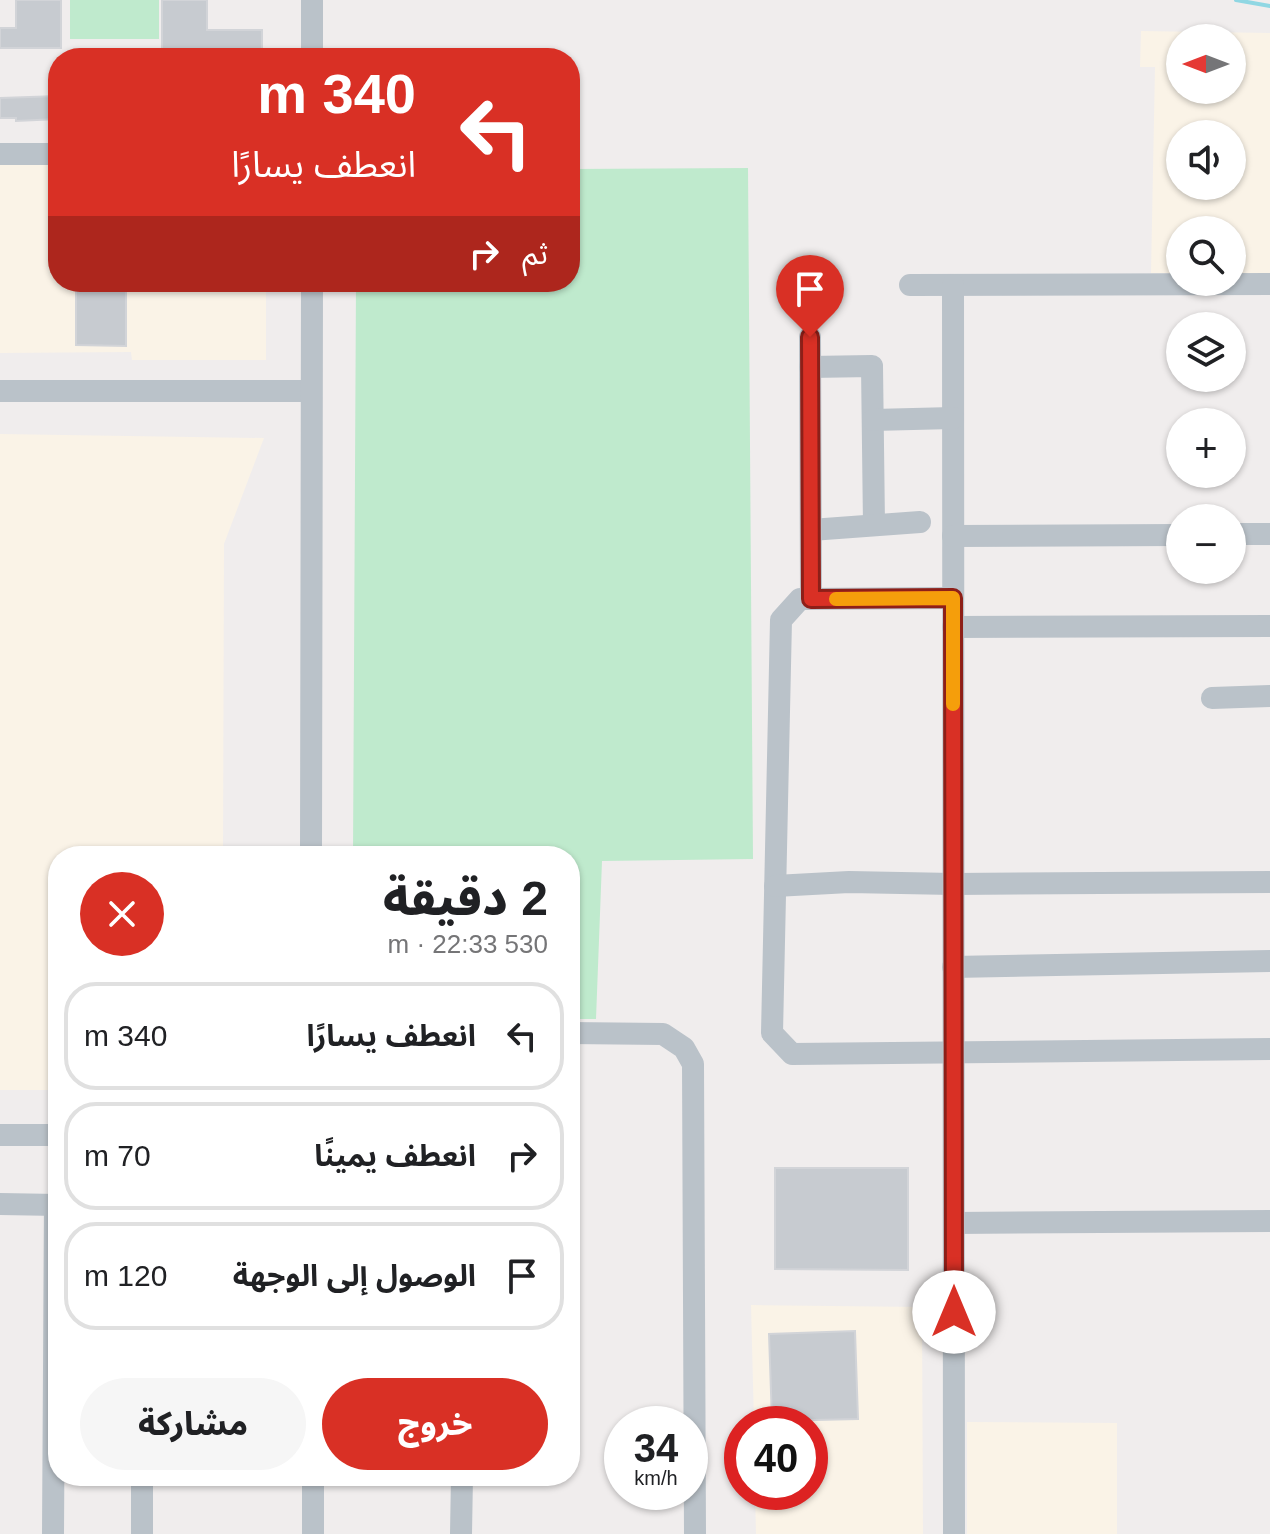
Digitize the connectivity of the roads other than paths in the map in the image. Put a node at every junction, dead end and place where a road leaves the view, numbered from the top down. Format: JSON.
{"nodes":[{"id":1,"x":312,"y":0,"type":"edge"},
{"id":2,"x":312,"y":48,"type":"edge"},
{"id":3,"x":0,"y":154,"type":"edge"},
{"id":4,"x":48,"y":154,"type":"edge"},
{"id":5,"x":1270,"y":284,"type":"edge"},
{"id":6,"x":910,"y":285,"type":"dead end"},
{"id":7,"x":953,"y":285,"type":"junction"},
{"id":8,"x":312,"y":292,"type":"edge"},
{"id":9,"x":810,"y":337,"type":"dead end"},
{"id":10,"x":810,"y":367,"type":"junction"},
{"id":11,"x":0,"y":391,"type":"edge"},
{"id":12,"x":311,"y":391,"type":"junction"},
{"id":13,"x":953,"y":418,"type":"junction"},
{"id":14,"x":873,"y":420,"type":"junction"},
{"id":15,"x":920,"y":522,"type":"dead end"},
{"id":16,"x":874,"y":525,"type":"junction"},
{"id":17,"x":811,"y":530,"type":"junction"},
{"id":18,"x":1246,"y":534,"type":"edge"},
{"id":19,"x":1270,"y":534,"type":"edge"},
{"id":20,"x":1166,"y":535,"type":"edge"},
{"id":21,"x":953,"y":536,"type":"junction"},
{"id":22,"x":953,"y":598,"type":"junction"},
{"id":23,"x":811,"y":599,"type":"junction"},
{"id":24,"x":1270,"y":626,"type":"edge"},
{"id":25,"x":953,"y":627,"type":"junction"},
{"id":26,"x":1270,"y":696,"type":"edge"},
{"id":27,"x":1212,"y":698,"type":"dead end"},
{"id":28,"x":311,"y":846,"type":"edge"},
{"id":29,"x":1270,"y":882,"type":"edge"},
{"id":30,"x":953,"y":884,"type":"junction"},
{"id":31,"x":775,"y":886,"type":"junction"},
{"id":32,"x":1270,"y":961,"type":"edge"},
{"id":33,"x":953,"y":967,"type":"junction"},
{"id":34,"x":580,"y":1033,"type":"edge"},
{"id":35,"x":1270,"y":1049,"type":"edge"},
{"id":36,"x":953,"y":1052,"type":"junction"},
{"id":37,"x":0,"y":1135,"type":"edge"},
{"id":38,"x":48,"y":1135,"type":"edge"},
{"id":39,"x":0,"y":1204,"type":"edge"},
{"id":40,"x":48,"y":1205,"type":"edge"},
{"id":41,"x":1270,"y":1221,"type":"edge"},
{"id":42,"x":954,"y":1223,"type":"junction"},
{"id":43,"x":53,"y":1486,"type":"edge"},
{"id":44,"x":142,"y":1486,"type":"edge"},
{"id":45,"x":313,"y":1486,"type":"edge"},
{"id":46,"x":462,"y":1486,"type":"edge"},
{"id":47,"x":53,"y":1534,"type":"edge"},
{"id":48,"x":142,"y":1534,"type":"edge"},
{"id":49,"x":313,"y":1534,"type":"edge"},
{"id":50,"x":461,"y":1534,"type":"edge"},
{"id":51,"x":695,"y":1534,"type":"edge"},
{"id":52,"x":954,"y":1534,"type":"edge"}],
"edges":[{"from":1,"to":2,"type":"street"},
{"from":3,"to":4,"type":"street"},
{"from":5,"to":7,"type":"street"},
{"from":6,"to":7,"type":"street"},
{"from":7,"to":13,"type":"street"},
{"from":8,"to":12,"type":"street"},
{"from":9,"to":10,"type":"street"},
{"from":10,"to":14,"type":"street"},
{"from":10,"to":17,"type":"street"},
{"from":11,"to":12,"type":"street"},
{"from":12,"to":28,"type":"street"},
{"from":13,"to":14,"type":"street"},
{"from":13,"to":21,"type":"street"},
{"from":14,"to":16,"type":"street"},
{"from":15,"to":16,"type":"street"},
{"from":16,"to":17,"type":"street"},
{"from":17,"to":23,"type":"street"},
{"from":18,"to":19,"type":"street"},
{"from":20,"to":21,"type":"street"},
{"from":21,"to":22,"type":"street"},
{"from":22,"to":23,"type":"street"},
{"from":22,"to":25,"type":"street"},
{"from":23,"to":31,"type":"street"},
{"from":24,"to":25,"type":"street"},
{"from":25,"to":30,"type":"street"},
{"from":26,"to":27,"type":"street"},
{"from":29,"to":30,"type":"street"},
{"from":30,"to":31,"type":"street"},
{"from":30,"to":33,"type":"street"},
{"from":31,"to":36,"type":"street"},
{"from":32,"to":33,"type":"street"},
{"from":33,"to":36,"type":"street"},
{"from":34,"to":51,"type":"street"},
{"from":35,"to":36,"type":"street"},
{"from":36,"to":42,"type":"street"},
{"from":37,"to":38,"type":"street"},
{"from":39,"to":40,"type":"street"},
{"from":41,"to":42,"type":"street"},
{"from":42,"to":52,"type":"street"},
{"from":43,"to":47,"type":"street"},
{"from":44,"to":48,"type":"street"},
{"from":45,"to":49,"type":"street"},
{"from":46,"to":50,"type":"street"}]}
